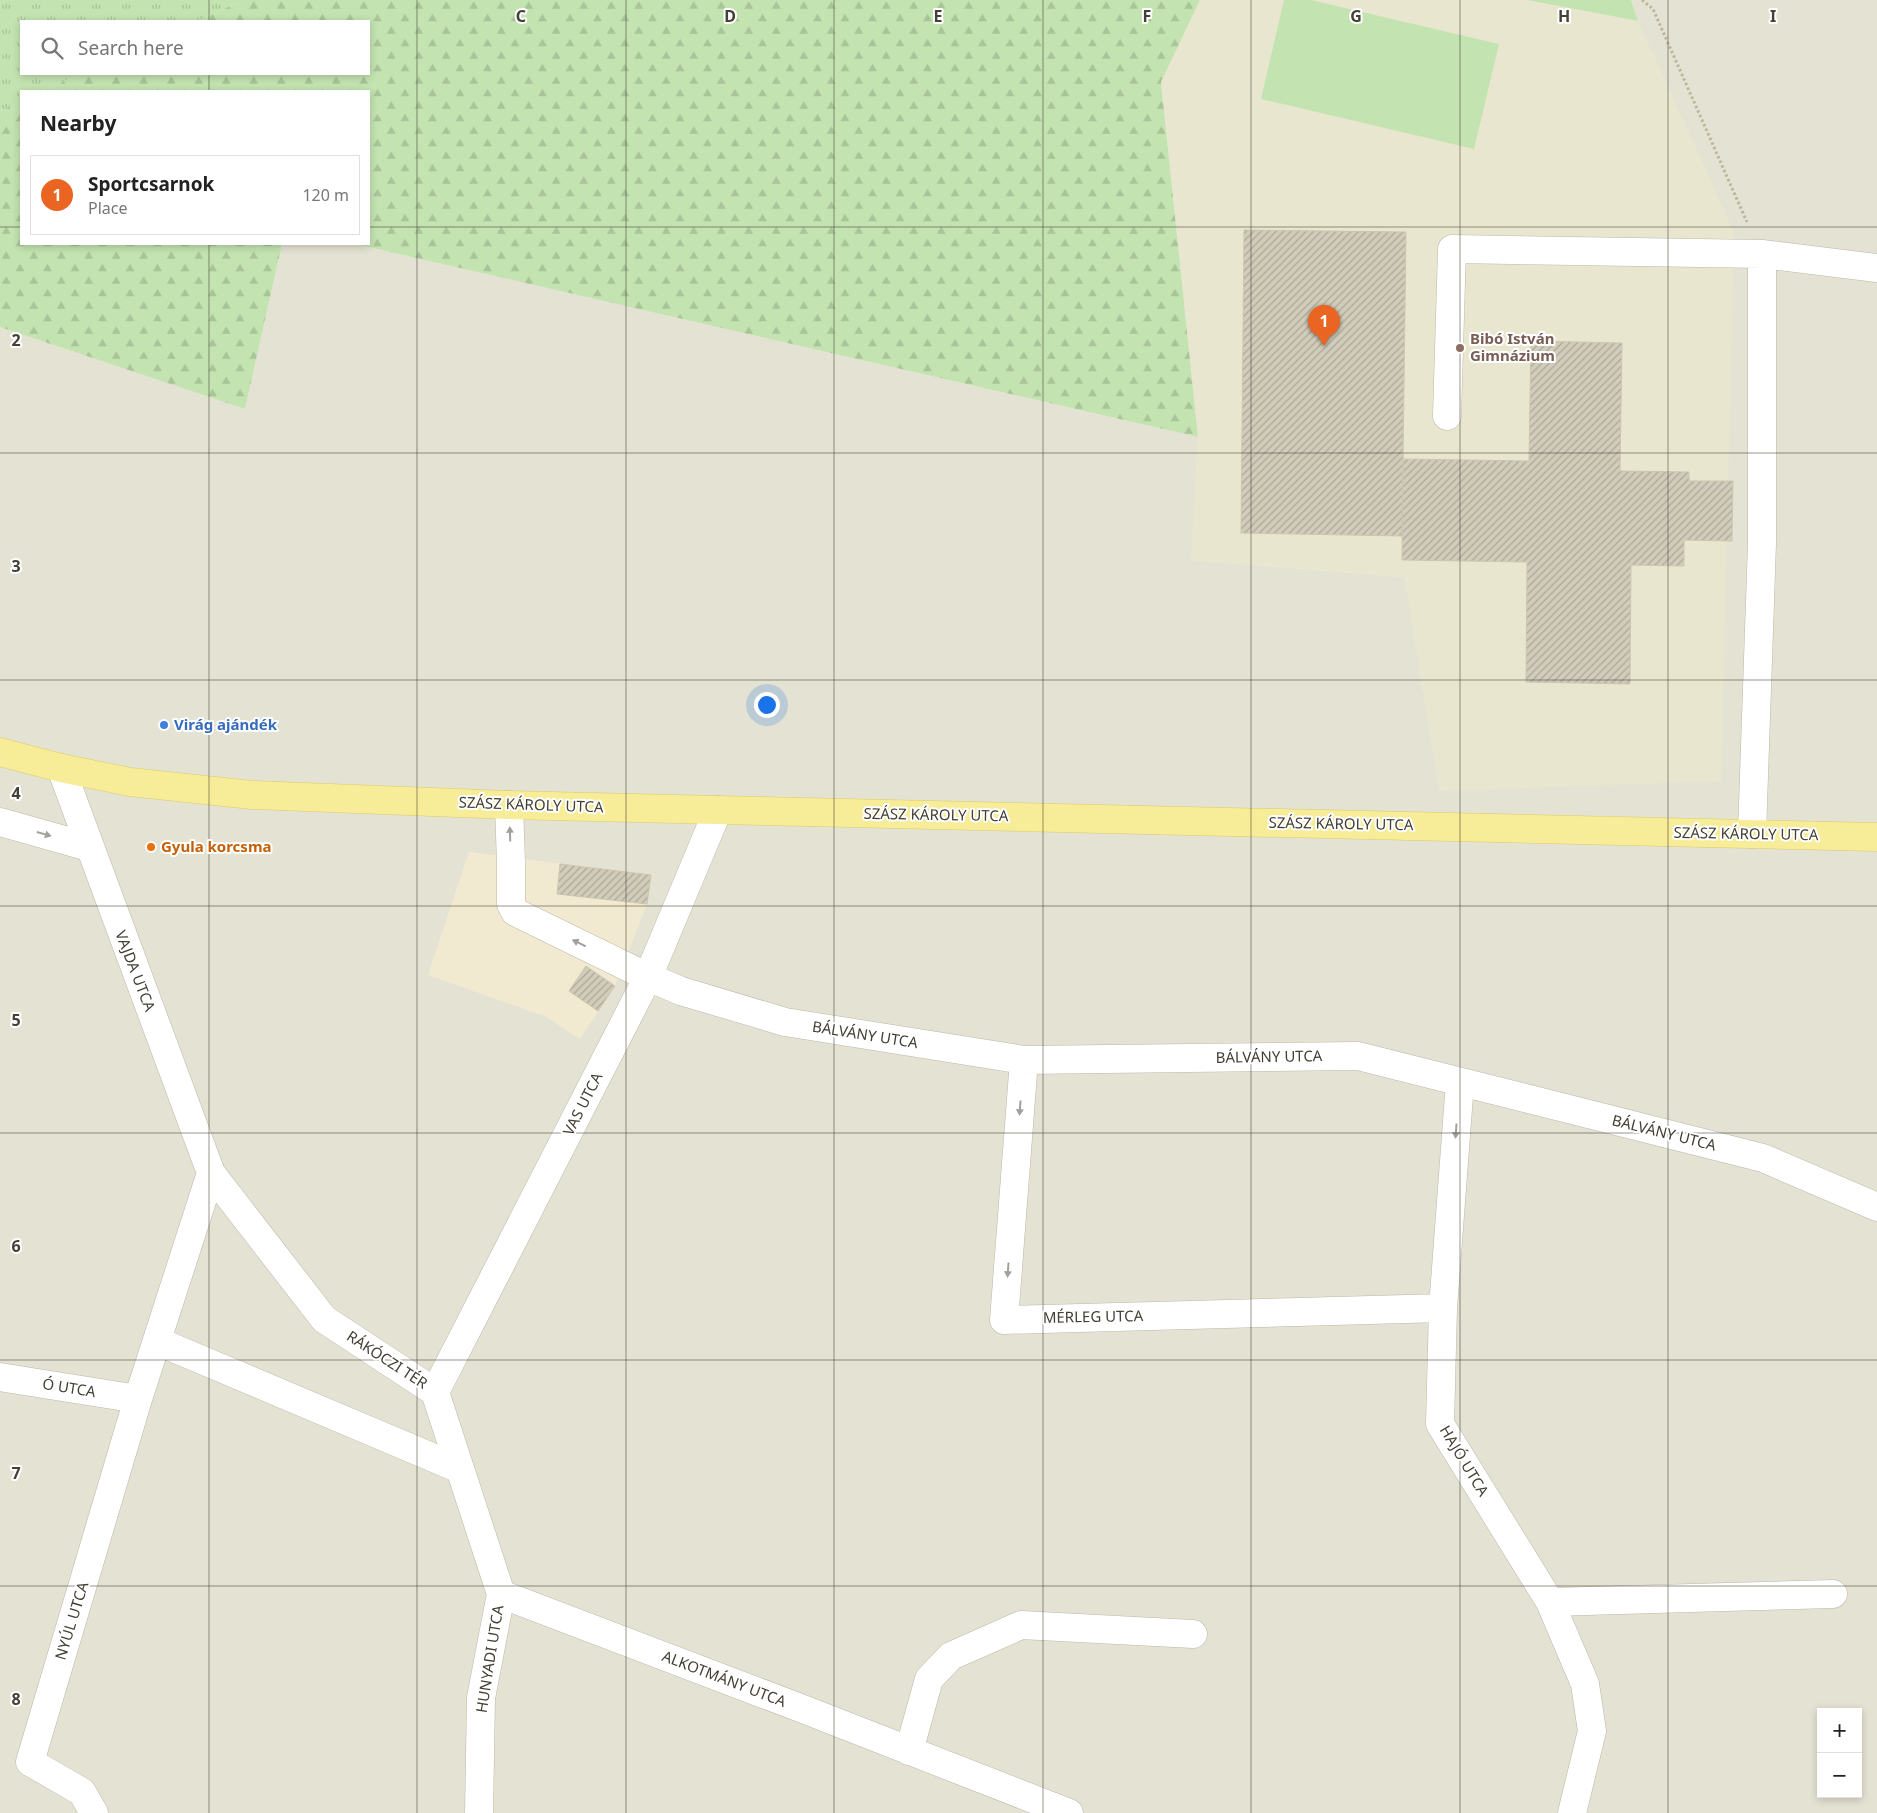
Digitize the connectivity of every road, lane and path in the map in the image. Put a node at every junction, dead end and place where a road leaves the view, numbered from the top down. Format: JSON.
{"nodes":[{"id":1,"x":1642,"y":0,"type":"edge"},
{"id":2,"x":1762,"y":254,"type":"junction"},
{"id":3,"x":1877,"y":268,"type":"edge"},
{"id":4,"x":1447,"y":416,"type":"dead end"},
{"id":5,"x":0,"y":752,"type":"edge"},
{"id":6,"x":61,"y":768,"type":"junction"},
{"id":7,"x":509,"y":805,"type":"junction"},
{"id":8,"x":718,"y":810,"type":"junction"},
{"id":9,"x":0,"y":822,"type":"edge"},
{"id":10,"x":1752,"y":834,"type":"junction"},
{"id":11,"x":1877,"y":837,"type":"edge"},
{"id":12,"x":89,"y":847,"type":"junction"},
{"id":13,"x":648,"y":977,"type":"junction"},
{"id":14,"x":1024,"y":1060,"type":"junction"},
{"id":15,"x":1460,"y":1082,"type":"junction"},
{"id":16,"x":211,"y":1172,"type":"junction"},
{"id":17,"x":1877,"y":1207,"type":"edge"},
{"id":18,"x":1443,"y":1308,"type":"junction"},
{"id":19,"x":156,"y":1341,"type":"junction"},
{"id":20,"x":0,"y":1377,"type":"edge"},
{"id":21,"x":435,"y":1392,"type":"junction"},
{"id":22,"x":138,"y":1399,"type":"junction"},
{"id":23,"x":460,"y":1469,"type":"junction"},
{"id":24,"x":501,"y":1594,"type":"junction"},
{"id":25,"x":1833,"y":1594,"type":"dead end"},
{"id":26,"x":1550,"y":1602,"type":"junction"},
{"id":27,"x":1193,"y":1634,"type":"dead end"},
{"id":28,"x":909,"y":1751,"type":"junction"},
{"id":29,"x":1024,"y":1805,"type":"edge"},
{"id":30,"x":94,"y":1813,"type":"edge"},
{"id":31,"x":479,"y":1813,"type":"edge"},
{"id":32,"x":1069,"y":1813,"type":"edge"},
{"id":33,"x":1572,"y":1813,"type":"edge"}],
"edges":[{"from":1,"to":2,"type":"path"},
{"from":2,"to":3,"type":"street"},
{"from":2,"to":4,"type":"street"},
{"from":2,"to":10,"type":"street"},
{"from":5,"to":6,"type":"main road","name":"SZÁSZ KÁROLY UTCA"},
{"from":6,"to":7,"type":"main road","name":"SZÁSZ KÁROLY UTCA"},
{"from":6,"to":12,"type":"street","name":"VAJDA UTCA"},
{"from":7,"to":8,"type":"main road","name":"SZÁSZ KÁROLY UTCA"},
{"from":13,"to":7,"type":"street","name":"BÁLVÁNY UTCA","one_way":true},
{"from":8,"to":10,"type":"main road","name":"SZÁSZ KÁROLY UTCA"},
{"from":8,"to":13,"type":"street","name":"VAS UTCA"},
{"from":9,"to":12,"type":"street","one_way":true},
{"from":10,"to":11,"type":"main road","name":"SZÁSZ KÁROLY UTCA"},
{"from":12,"to":16,"type":"street","name":"VAJDA UTCA"},
{"from":13,"to":14,"type":"street","name":"BÁLVÁNY UTCA"},
{"from":13,"to":21,"type":"street","name":"VAS UTCA"},
{"from":14,"to":15,"type":"street","name":"BÁLVÁNY UTCA"},
{"from":14,"to":18,"type":"street","name":"MÉRLEG UTCA","one_way":true},
{"from":15,"to":17,"type":"street","name":"BÁLVÁNY UTCA"},
{"from":15,"to":18,"type":"street","name":"HAJÓ UTCA","one_way":true},
{"from":16,"to":19,"type":"street"},
{"from":16,"to":21,"type":"street","name":"RÁKÓCZI TÉR"},
{"from":18,"to":26,"type":"street","name":"HAJÓ UTCA"},
{"from":19,"to":22,"type":"street"},
{"from":19,"to":23,"type":"street"},
{"from":20,"to":22,"type":"street","name":"Ó UTCA"},
{"from":21,"to":23,"type":"street","name":"RÁKÓCZI TÉR"},
{"from":22,"to":30,"type":"street","name":"NYÚL UTCA"},
{"from":23,"to":24,"type":"street"},
{"from":24,"to":28,"type":"street","name":"ALKOTMÁNY UTCA"},
{"from":24,"to":31,"type":"street","name":"HUNYADI UTCA"},
{"from":25,"to":26,"type":"street"},
{"from":26,"to":33,"type":"street","name":"HAJÓ UTCA"},
{"from":27,"to":28,"type":"street"},
{"from":28,"to":29,"type":"street","name":"ALKOTMÁNY UTCA"},
{"from":29,"to":32,"type":"street","name":"ALKOTMÁNY UTCA"}]}
